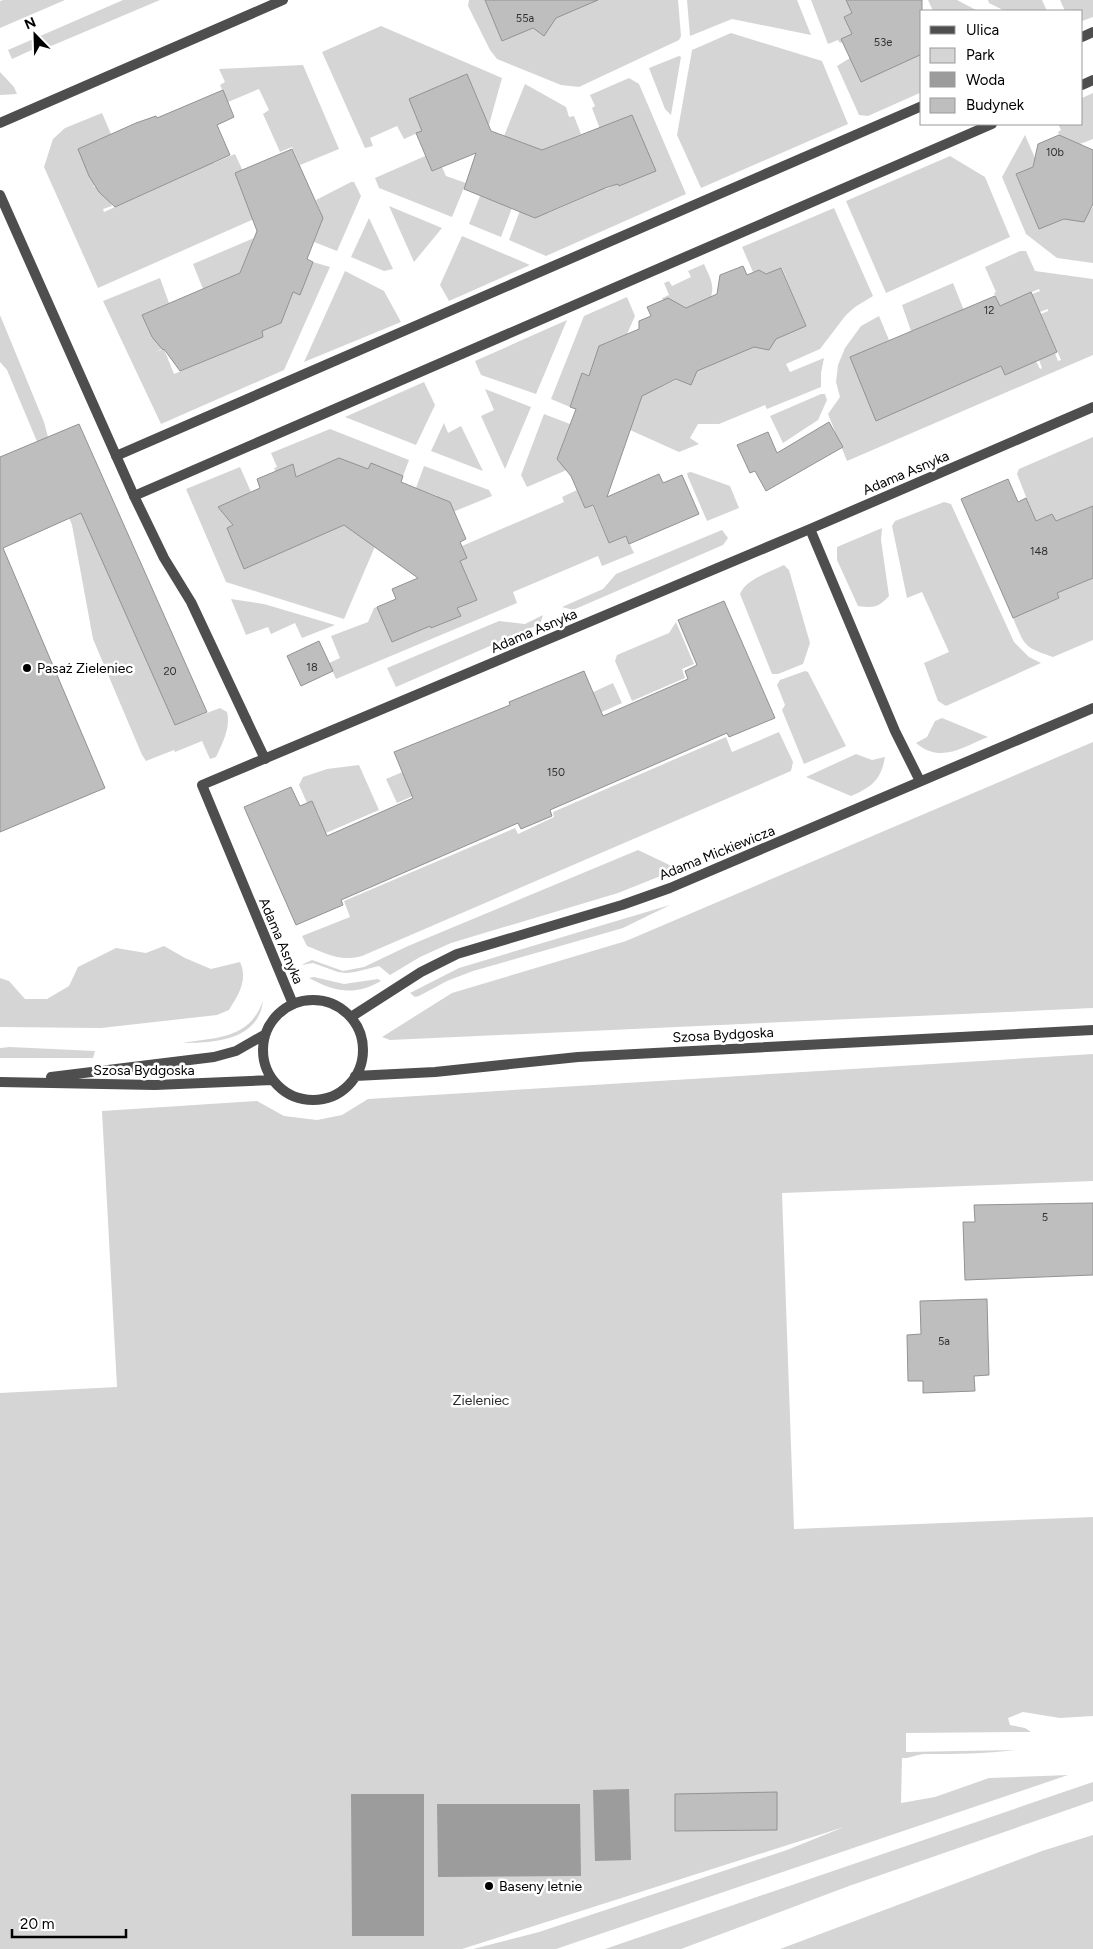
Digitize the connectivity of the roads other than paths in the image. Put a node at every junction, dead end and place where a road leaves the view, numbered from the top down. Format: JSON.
{"nodes":[{"id":1,"x":283,"y":0,"type":"edge"},
{"id":2,"x":920,"y":107,"type":"edge"},
{"id":3,"x":0,"y":123,"type":"edge"},
{"id":4,"x":990,"y":125,"type":"edge"},
{"id":5,"x":0,"y":195,"type":"edge"},
{"id":6,"x":1093,"y":407,"type":"edge"},
{"id":7,"x":116,"y":456,"type":"junction"},
{"id":8,"x":134,"y":496,"type":"junction"},
{"id":9,"x":810,"y":529,"type":"junction"},
{"id":10,"x":1093,"y":708,"type":"edge"},
{"id":11,"x":264,"y":759,"type":"junction"},
{"id":12,"x":920,"y":781,"type":"junction"},
{"id":13,"x":293,"y":1004,"type":"junction"},
{"id":14,"x":351,"y":1017,"type":"junction"},
{"id":15,"x":1093,"y":1030,"type":"edge"},
{"id":16,"x":264,"y":1035,"type":"junction"},
{"id":17,"x":355,"y":1076,"type":"junction"},
{"id":18,"x":272,"y":1080,"type":"junction"},
{"id":19,"x":15,"y":1081,"type":"junction"},
{"id":20,"x":0,"y":1082,"type":"edge"}],
"edges":[{"from":1,"to":3,"type":"street"},
{"from":2,"to":7,"type":"street"},
{"from":4,"to":8,"type":"street"},
{"from":5,"to":7,"type":"street"},
{"from":6,"to":9,"type":"street","name":"Adama Asnyka"},
{"from":7,"to":8,"type":"street"},
{"from":8,"to":11,"type":"street"},
{"from":9,"to":11,"type":"street","name":"Adama Asnyka"},
{"from":9,"to":12,"type":"street"},
{"from":10,"to":12,"type":"street","name":"Adama Mickiewicza"},
{"from":11,"to":13,"type":"street","name":"Adama Asnyka"},
{"from":12,"to":14,"type":"street","name":"Adama Mickiewicza"},
{"from":13,"to":14,"type":"street"},
{"from":13,"to":16,"type":"street"},
{"from":14,"to":17,"type":"street"},
{"from":15,"to":17,"type":"street","name":"Szosa Bydgoska"},
{"from":16,"to":18,"type":"street"},
{"from":16,"to":19,"type":"street","name":"Szosa Bydgoska"},
{"from":17,"to":18,"type":"street"},
{"from":18,"to":19,"type":"street","name":"Szosa Bydgoska"},
{"from":19,"to":20,"type":"street","name":"Szosa Bydgoska"}]}
